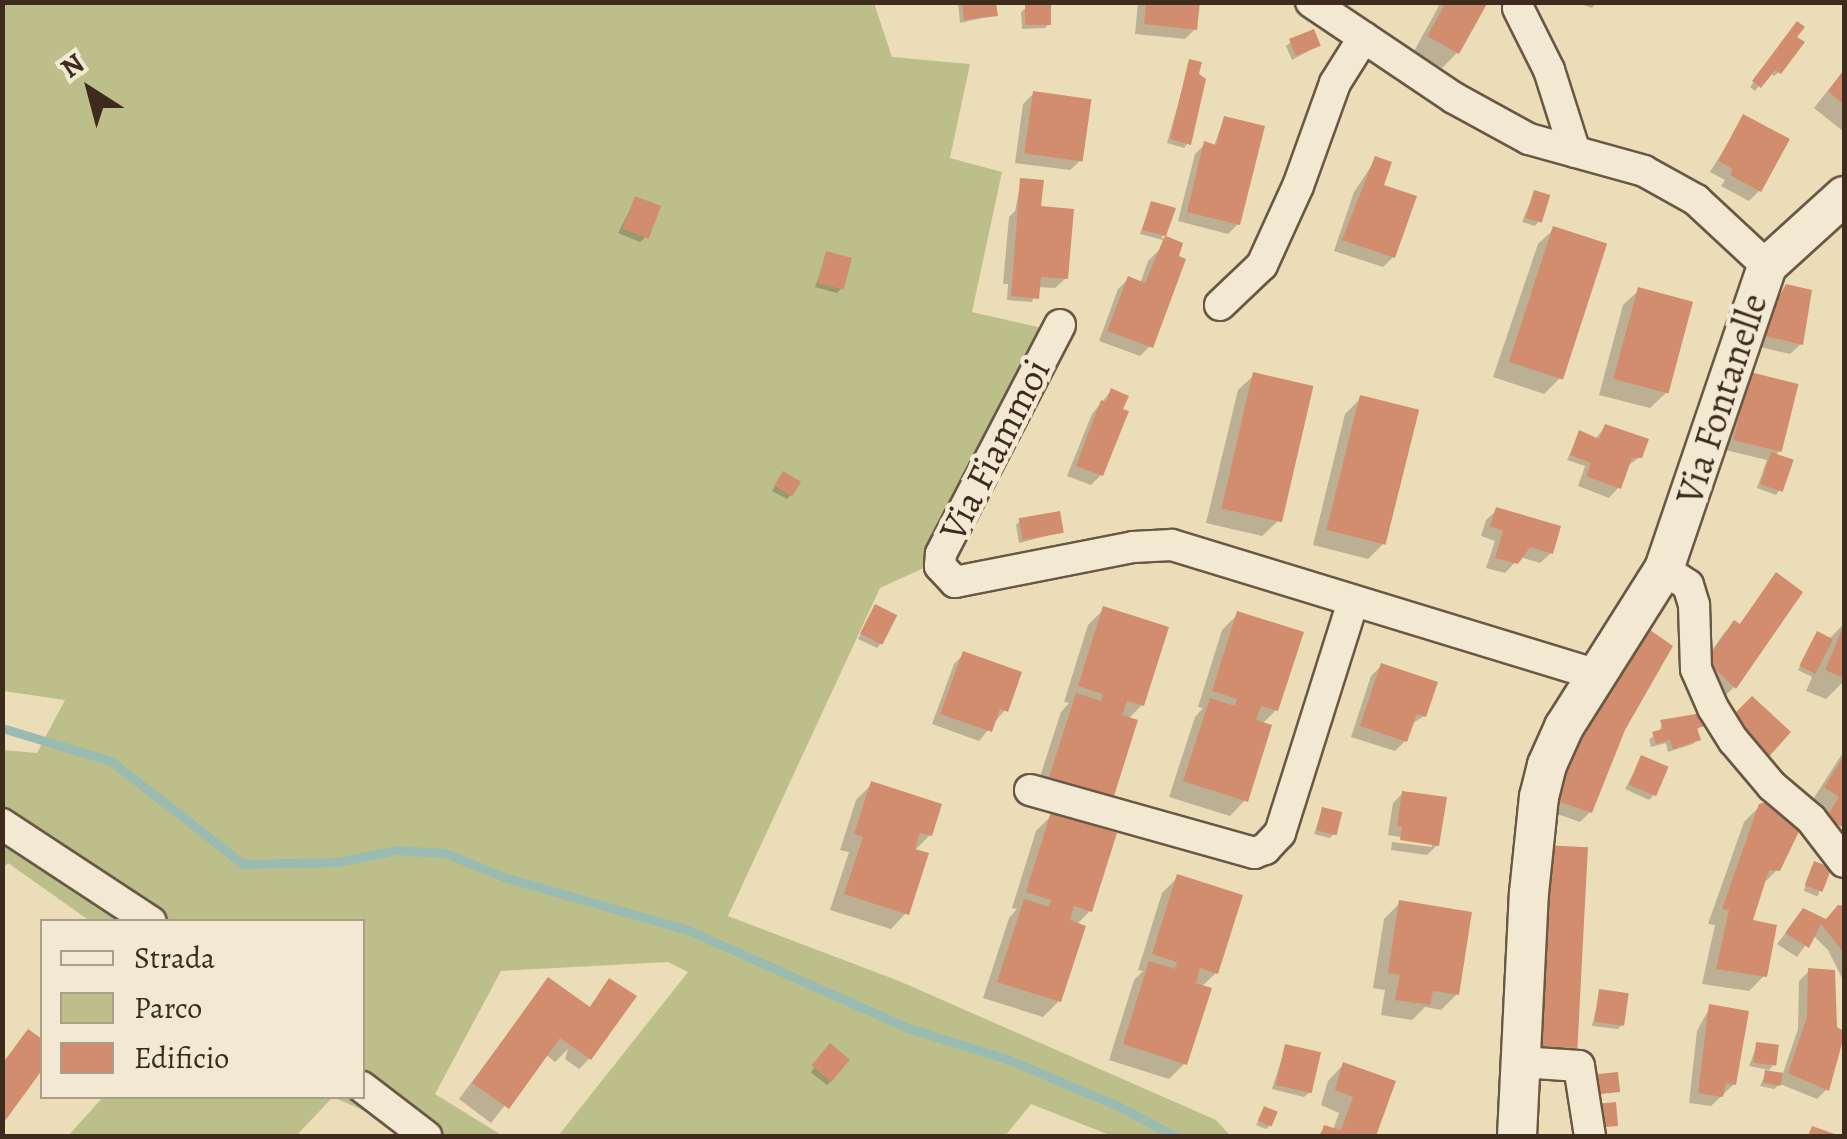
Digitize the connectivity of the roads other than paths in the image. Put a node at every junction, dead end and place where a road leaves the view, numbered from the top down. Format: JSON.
{"nodes":[{"id":1,"x":1311,"y":2,"type":"edge"},
{"id":2,"x":1518,"y":8,"type":"dead end"},
{"id":3,"x":1364,"y":37,"type":"junction"},
{"id":4,"x":1575,"y":152,"type":"junction"},
{"id":5,"x":1844,"y":196,"type":"edge"},
{"id":6,"x":1767,"y":266,"type":"junction"},
{"id":7,"x":1220,"y":305,"type":"dead end"},
{"id":8,"x":1060,"y":324,"type":"dead end"},
{"id":9,"x":1664,"y":568,"type":"junction"},
{"id":10,"x":1353,"y":601,"type":"junction"},
{"id":11,"x":1597,"y":674,"type":"junction"},
{"id":12,"x":1030,"y":790,"type":"dead end"},
{"id":13,"x":2,"y":824,"type":"edge"},
{"id":14,"x":1844,"y":862,"type":"edge"},
{"id":15,"x":145,"y":919,"type":"edge"},
{"id":16,"x":1521,"y":1062,"type":"junction"},
{"id":17,"x":365,"y":1089,"type":"edge"},
{"id":18,"x":426,"y":1136,"type":"edge"},
{"id":19,"x":1517,"y":1136,"type":"edge"},
{"id":20,"x":1590,"y":1136,"type":"edge"}],
"edges":[{"from":1,"to":3,"type":"street"},
{"from":2,"to":4,"type":"street"},
{"from":3,"to":4,"type":"street"},
{"from":3,"to":7,"type":"street"},
{"from":4,"to":6,"type":"street"},
{"from":5,"to":6,"type":"street","name":"Via Fontanelle"},
{"from":6,"to":9,"type":"street","name":"Via Fontanelle"},
{"from":8,"to":10,"type":"street","name":"Via Fiammoi"},
{"from":9,"to":11,"type":"street"},
{"from":9,"to":14,"type":"street"},
{"from":10,"to":11,"type":"street","name":"Via Fiammoi"},
{"from":10,"to":12,"type":"street"},
{"from":11,"to":16,"type":"street"},
{"from":13,"to":15,"type":"street"},
{"from":16,"to":19,"type":"street"},
{"from":16,"to":20,"type":"street"},
{"from":17,"to":18,"type":"street"}]}
